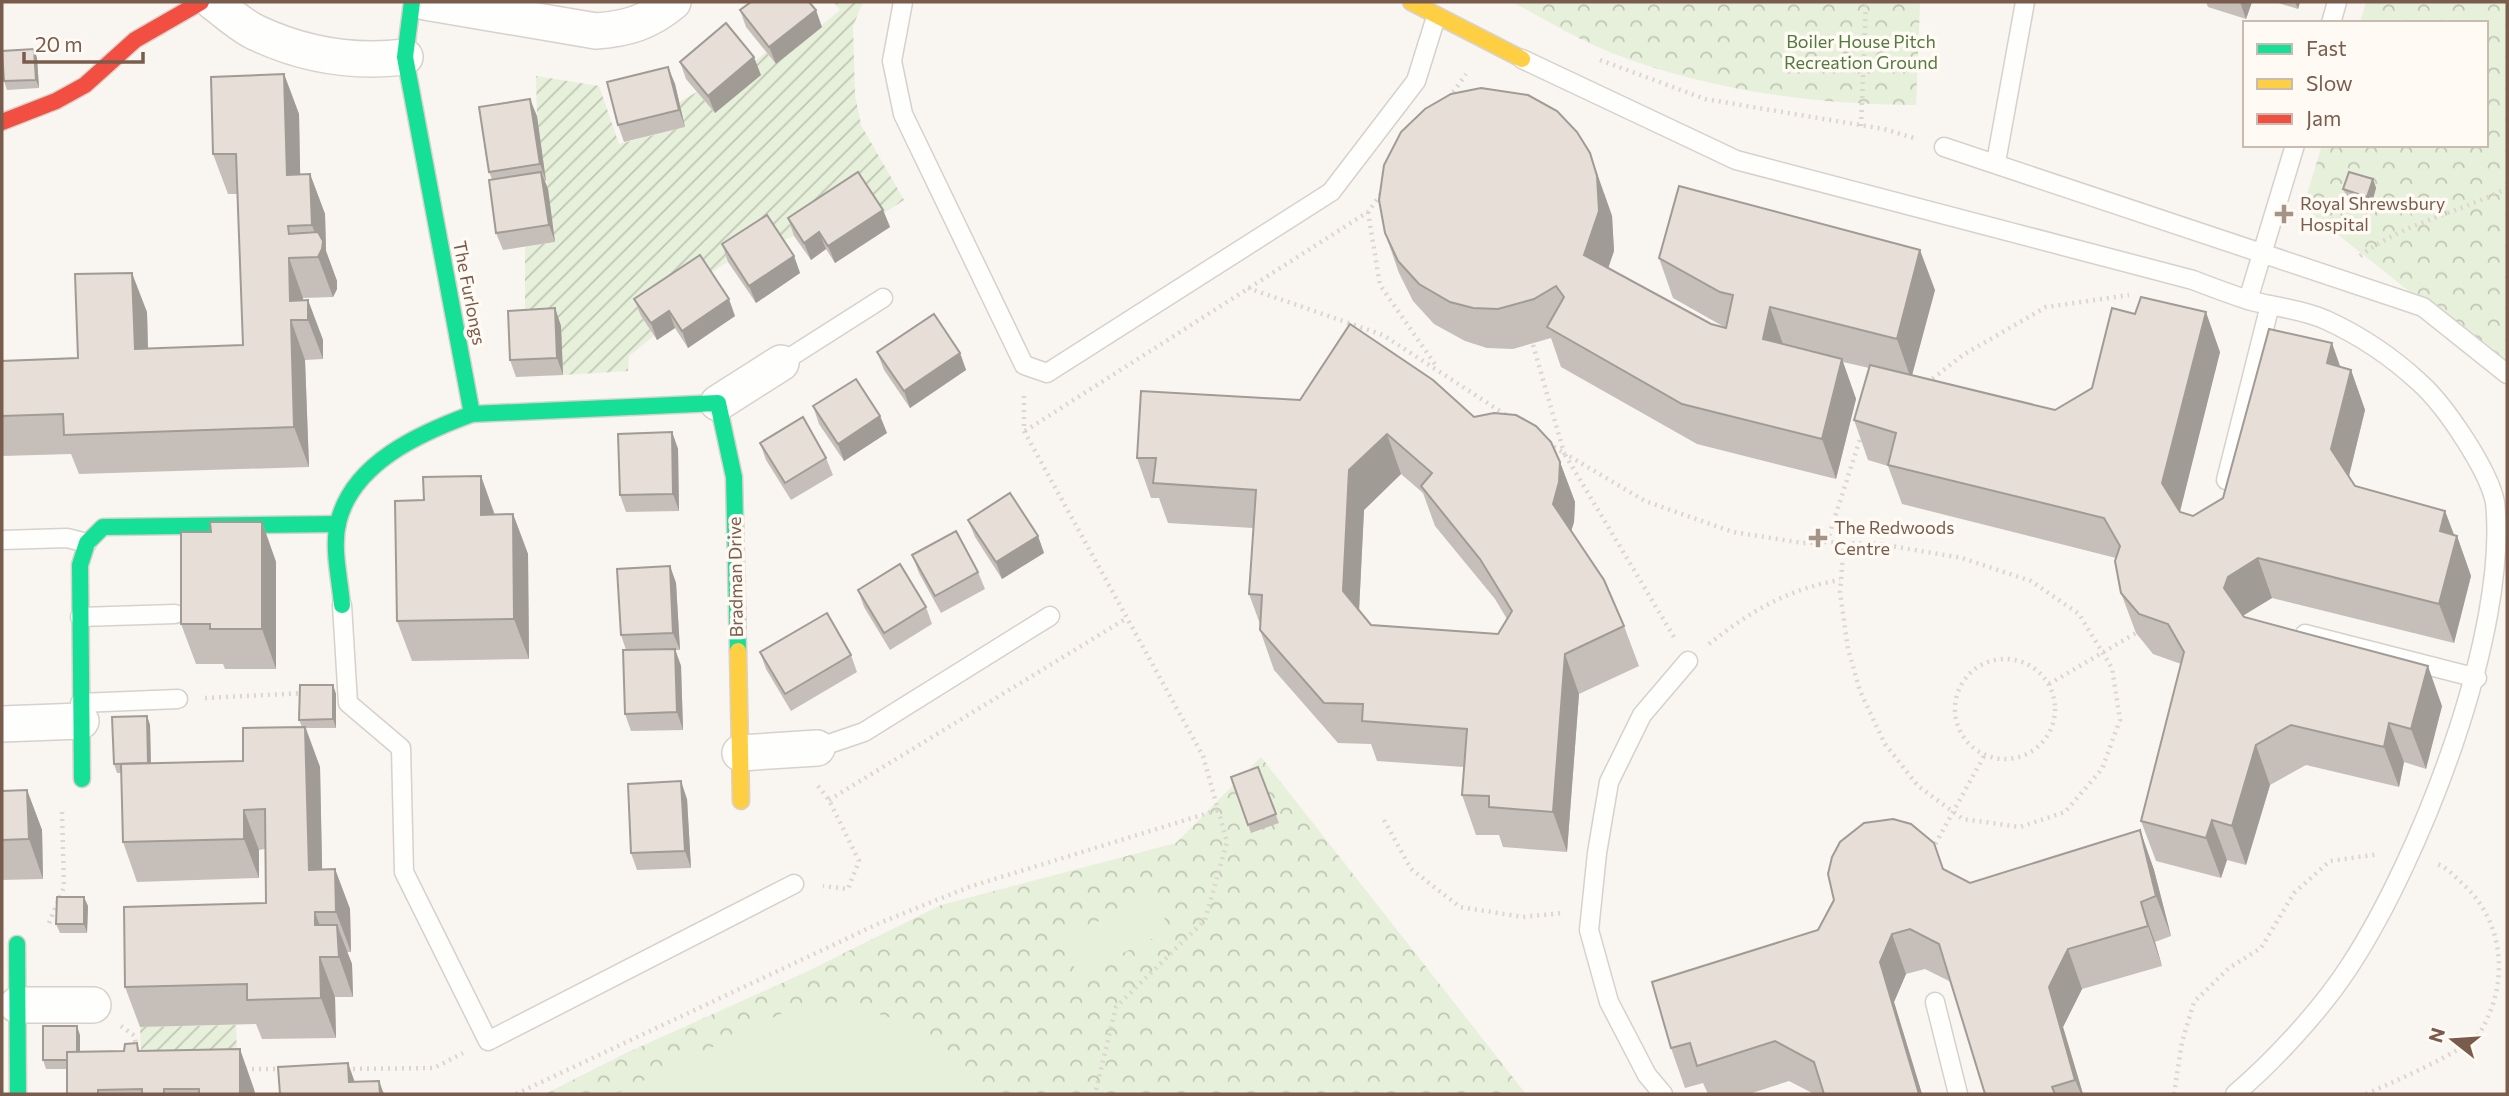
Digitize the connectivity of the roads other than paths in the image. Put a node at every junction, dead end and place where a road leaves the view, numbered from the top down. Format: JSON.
{"nodes":[{"id":1,"x":201,"y":2,"type":"edge"},
{"id":2,"x":213,"y":2,"type":"edge"},
{"id":3,"x":412,"y":2,"type":"edge"},
{"id":4,"x":425,"y":2,"type":"edge"},
{"id":5,"x":673,"y":2,"type":"edge"},
{"id":6,"x":903,"y":2,"type":"edge"},
{"id":7,"x":1411,"y":2,"type":"edge"},
{"id":8,"x":2025,"y":2,"type":"edge"},
{"id":9,"x":2337,"y":2,"type":"edge"},
{"id":10,"x":1436,"y":17,"type":"junction"},
{"id":11,"x":2332,"y":21,"type":"edge"},
{"id":12,"x":405,"y":57,"type":"junction"},
{"id":13,"x":1522,"y":59,"type":"joint"},
{"id":14,"x":2,"y":122,"type":"edge"},
{"id":15,"x":1944,"y":147,"type":"road end"},
{"id":16,"x":2294,"y":147,"type":"edge"},
{"id":17,"x":1996,"y":162,"type":"junction"},
{"id":18,"x":2263,"y":252,"type":"junction"},
{"id":19,"x":883,"y":298,"type":"dead end"},
{"id":20,"x":2249,"y":300,"type":"junction"},
{"id":21,"x":2270,"y":305,"type":"junction"},
{"id":22,"x":781,"y":363,"type":"joint"},
{"id":23,"x":2507,"y":374,"type":"edge"},
{"id":24,"x":718,"y":403,"type":"junction"},
{"id":25,"x":472,"y":414,"type":"junction"},
{"id":26,"x":2226,"y":480,"type":"edge"},
{"id":27,"x":338,"y":524,"type":"junction"},
{"id":28,"x":2,"y":540,"type":"edge"},
{"id":29,"x":87,"y":543,"type":"junction"},
{"id":30,"x":342,"y":605,"type":"joint"},
{"id":31,"x":175,"y":614,"type":"dead end"},
{"id":32,"x":1050,"y":616,"type":"dead end"},
{"id":33,"x":80,"y":617,"type":"junction"},
{"id":34,"x":2291,"y":630,"type":"edge"},
{"id":35,"x":1688,"y":661,"type":"road end"},
{"id":36,"x":2477,"y":678,"type":"junction"},
{"id":37,"x":178,"y":699,"type":"road end"},
{"id":38,"x":81,"y":712,"type":"junction"},
{"id":39,"x":2,"y":724,"type":"edge"},
{"id":40,"x":803,"y":749,"type":"joint"},
{"id":41,"x":740,"y":753,"type":"junction"},
{"id":42,"x":82,"y":779,"type":"road end"},
{"id":43,"x":741,"y":801,"type":"dead end"},
{"id":44,"x":794,"y":884,"type":"road end"},
{"id":45,"x":17,"y":944,"type":"road end"},
{"id":46,"x":1935,"y":1002,"type":"dead end"},
{"id":47,"x":17,"y":1005,"type":"junction"},
{"id":48,"x":93,"y":1005,"type":"road end"},
{"id":49,"x":18,"y":1094,"type":"edge"},
{"id":50,"x":1663,"y":1094,"type":"edge"},
{"id":51,"x":1958,"y":1094,"type":"edge"},
{"id":52,"x":2235,"y":1094,"type":"edge"}],
"edges":[{"from":1,"to":14,"type":"street"},
{"from":2,"to":12,"type":"street"},
{"from":3,"to":12,"type":"street","name":"The Furlongs"},
{"from":4,"to":5,"type":"street"},
{"from":6,"to":10,"type":"lane"},
{"from":7,"to":10,"type":"street"},
{"from":8,"to":17,"type":"lane"},
{"from":9,"to":11,"type":"lane"},
{"from":10,"to":13,"type":"street"},
{"from":12,"to":25,"type":"street","name":"The Furlongs"},
{"from":13,"to":20,"type":"lane"},
{"from":15,"to":17,"type":"lane"},
{"from":16,"to":18,"type":"lane"},
{"from":17,"to":18,"type":"lane"},
{"from":18,"to":20,"type":"lane"},
{"from":18,"to":23,"type":"lane"},
{"from":19,"to":22,"type":"lane"},
{"from":20,"to":21,"type":"lane"},
{"from":21,"to":26,"type":"lane"},
{"from":21,"to":36,"type":"lane"},
{"from":22,"to":24,"type":"street"},
{"from":24,"to":25,"type":"street"},
{"from":24,"to":41,"type":"street","name":"Bradman Drive"},
{"from":25,"to":27,"type":"street"},
{"from":27,"to":29,"type":"street"},
{"from":27,"to":30,"type":"street"},
{"from":28,"to":29,"type":"lane"},
{"from":29,"to":33,"type":"street"},
{"from":30,"to":44,"type":"lane"},
{"from":31,"to":33,"type":"lane"},
{"from":32,"to":40,"type":"lane"},
{"from":33,"to":38,"type":"street"},
{"from":34,"to":36,"type":"lane"},
{"from":35,"to":50,"type":"lane"},
{"from":36,"to":52,"type":"lane"},
{"from":37,"to":38,"type":"lane"},
{"from":38,"to":39,"type":"street"},
{"from":38,"to":42,"type":"street"},
{"from":40,"to":41,"type":"street"},
{"from":41,"to":43,"type":"street","name":"Bradman Drive"},
{"from":45,"to":47,"type":"street"},
{"from":46,"to":51,"type":"lane"},
{"from":47,"to":48,"type":"street"},
{"from":47,"to":49,"type":"street"}]}
